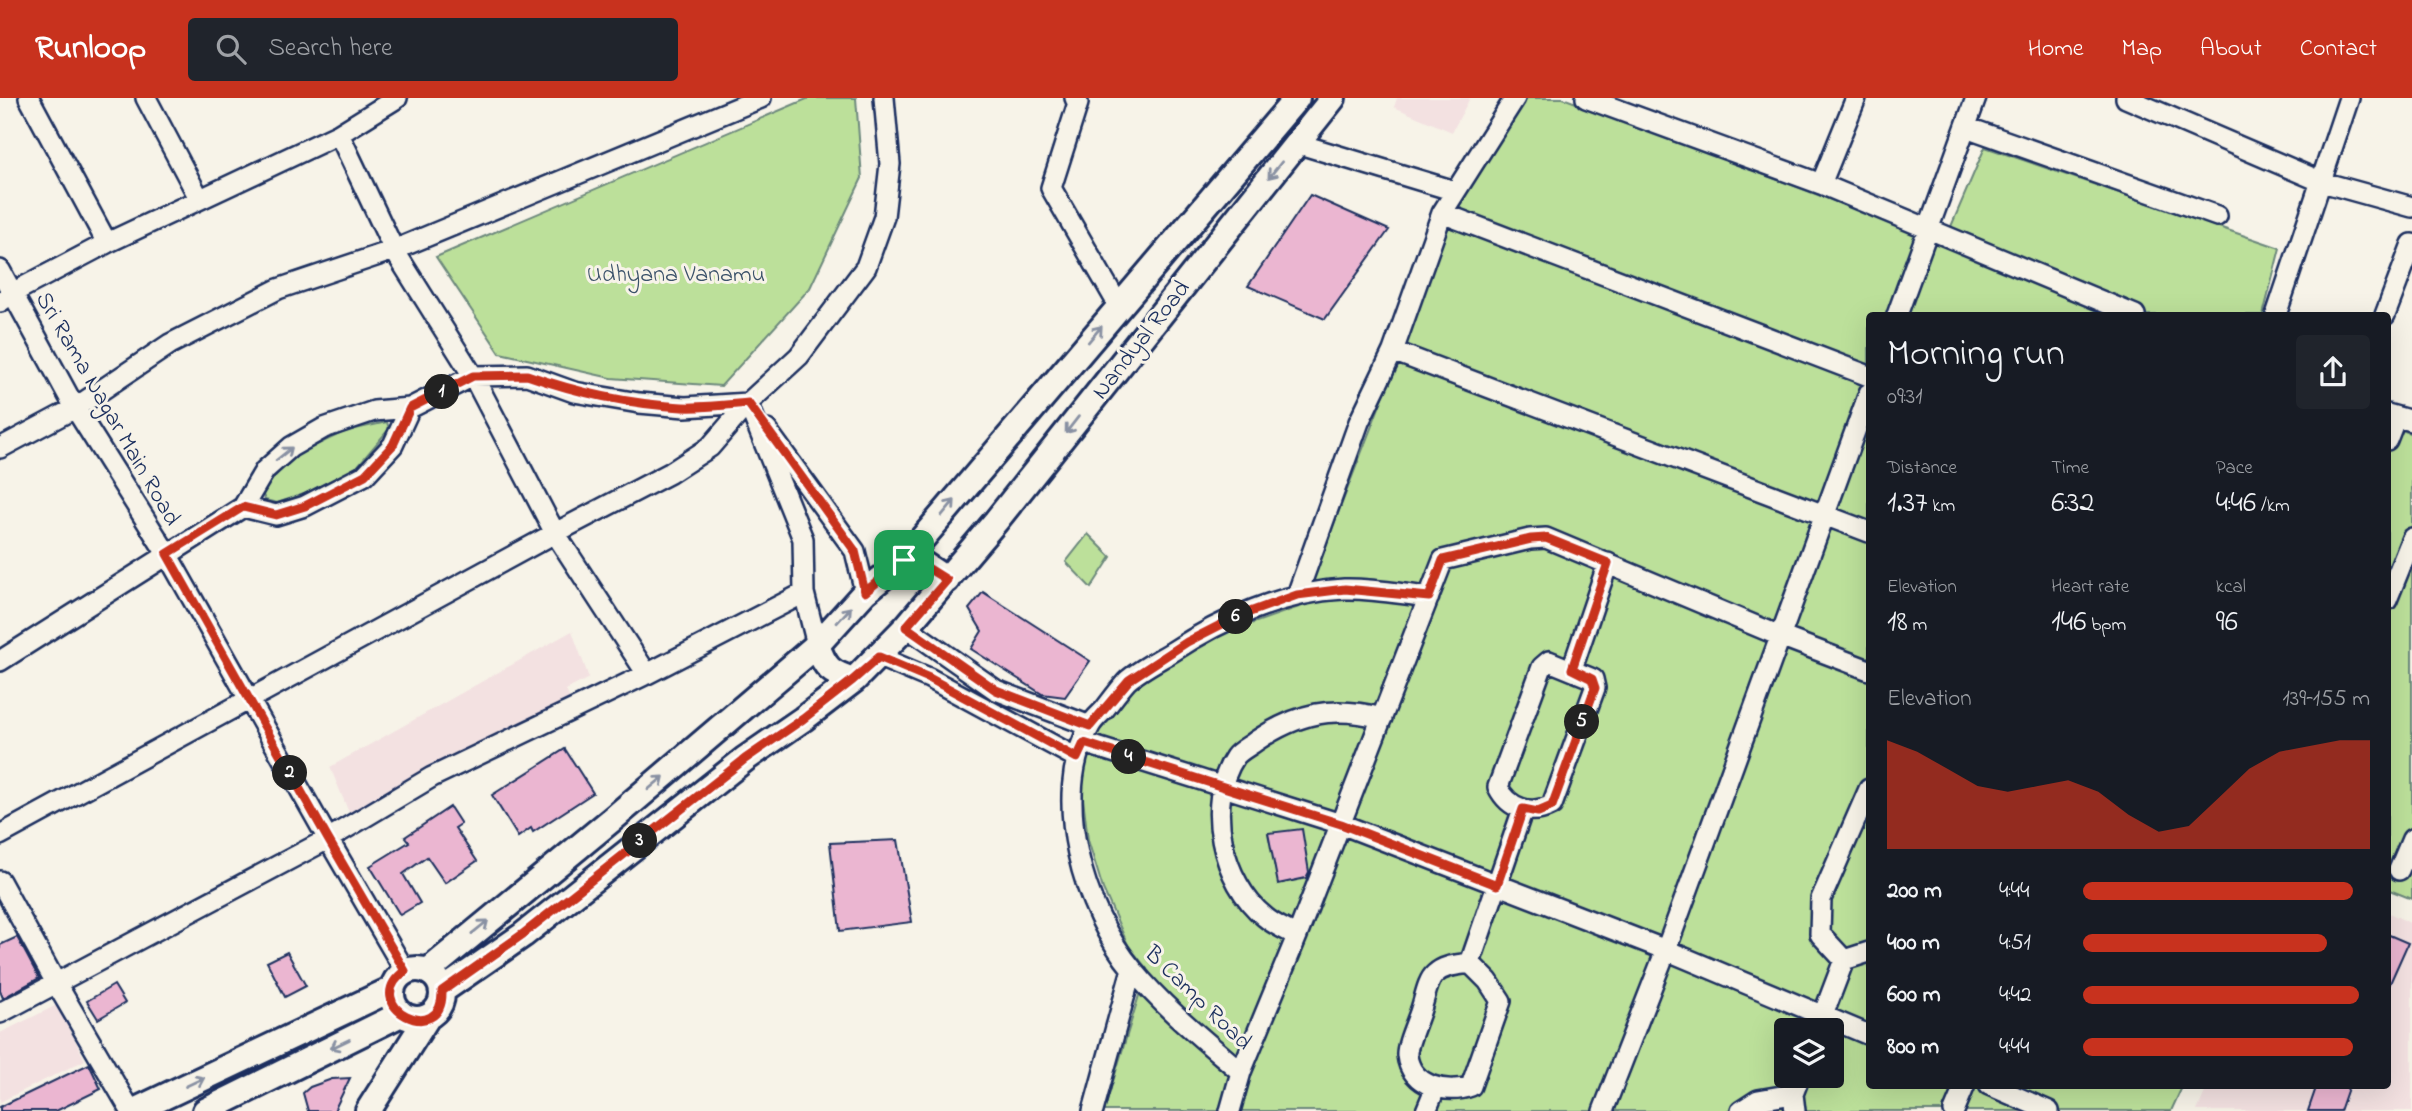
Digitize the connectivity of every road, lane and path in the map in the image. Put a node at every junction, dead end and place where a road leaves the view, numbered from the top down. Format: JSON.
{"nodes":[{"id":1,"x":29,"y":98,"type":"edge"},
{"id":2,"x":148,"y":98,"type":"edge"},
{"id":3,"x":397,"y":98,"type":"edge"},
{"id":4,"x":761,"y":98,"type":"edge"},
{"id":5,"x":884,"y":98,"type":"edge"},
{"id":6,"x":1075,"y":98,"type":"edge"},
{"id":7,"x":1297,"y":98,"type":"edge"},
{"id":8,"x":1333,"y":98,"type":"edge"},
{"id":9,"x":1515,"y":98,"type":"edge"},
{"id":10,"x":1586,"y":98,"type":"edge"},
{"id":11,"x":1856,"y":98,"type":"edge"},
{"id":12,"x":1976,"y":98,"type":"edge"},
{"id":13,"x":2126,"y":98,"type":"edge"},
{"id":14,"x":2349,"y":98,"type":"edge"},
{"id":15,"x":1966,"y":128,"type":"junction"},
{"id":16,"x":339,"y":134,"type":"junction"},
{"id":17,"x":1296,"y":143,"type":"junction"},
{"id":18,"x":2322,"y":182,"type":"junction"},
{"id":19,"x":1821,"y":184,"type":"junction"},
{"id":20,"x":1455,"y":191,"type":"junction"},
{"id":21,"x":199,"y":198,"type":"junction"},
{"id":22,"x":2412,"y":207,"type":"edge"},
{"id":23,"x":1442,"y":213,"type":"junction"},
{"id":24,"x":2217,"y":216,"type":"dead end"},
{"id":25,"x":1929,"y":228,"type":"junction"},
{"id":26,"x":107,"y":243,"type":"junction"},
{"id":27,"x":2412,"y":244,"type":"edge"},
{"id":28,"x":394,"y":250,"type":"junction"},
{"id":29,"x":0,"y":270,"type":"edge"},
{"id":30,"x":7,"y":297,"type":"edge"},
{"id":31,"x":1119,"y":306,"type":"junction"},
{"id":32,"x":1898,"y":312,"type":"edge"},
{"id":33,"x":2128,"y":312,"type":"edge"},
{"id":34,"x":2277,"y":312,"type":"edge"},
{"id":35,"x":2386,"y":312,"type":"edge"},
{"id":36,"x":1393,"y":351,"type":"junction"},
{"id":37,"x":1866,"y":375,"type":"edge"},
{"id":38,"x":473,"y":376,"type":"junction"},
{"id":39,"x":1866,"y":401,"type":"edge"},
{"id":40,"x":748,"y":403,"type":"junction"},
{"id":41,"x":75,"y":408,"type":"junction"},
{"id":42,"x":410,"y":408,"type":"junction"},
{"id":43,"x":0,"y":448,"type":"edge"},
{"id":44,"x":243,"y":507,"type":"junction"},
{"id":45,"x":1825,"y":514,"type":"junction"},
{"id":46,"x":1866,"y":532,"type":"edge"},
{"id":47,"x":555,"y":533,"type":"junction"},
{"id":48,"x":2412,"y":538,"type":"edge"},
{"id":49,"x":167,"y":554,"type":"junction"},
{"id":50,"x":904,"y":560,"type":"junction"},
{"id":51,"x":1608,"y":563,"type":"junction"},
{"id":52,"x":947,"y":580,"type":"junction"},
{"id":53,"x":2391,"y":590,"type":"edge"},
{"id":54,"x":865,"y":592,"type":"junction"},
{"id":55,"x":804,"y":593,"type":"junction"},
{"id":56,"x":1297,"y":595,"type":"junction"},
{"id":57,"x":1429,"y":597,"type":"junction"},
{"id":58,"x":906,"y":627,"type":"junction"},
{"id":59,"x":1780,"y":636,"type":"junction"},
{"id":60,"x":817,"y":645,"type":"junction"},
{"id":61,"x":879,"y":657,"type":"junction"},
{"id":62,"x":0,"y":661,"type":"edge"},
{"id":63,"x":1572,"y":669,"type":"junction"},
{"id":64,"x":1866,"y":669,"type":"edge"},
{"id":65,"x":647,"y":674,"type":"junction"},
{"id":66,"x":853,"y":680,"type":"junction"},
{"id":67,"x":249,"y":699,"type":"junction"},
{"id":68,"x":1382,"y":718,"type":"junction"},
{"id":69,"x":1084,"y":742,"type":"junction"},
{"id":70,"x":1222,"y":786,"type":"junction"},
{"id":71,"x":1866,"y":796,"type":"edge"},
{"id":72,"x":1523,"y":809,"type":"junction"},
{"id":73,"x":1341,"y":824,"type":"junction"},
{"id":74,"x":0,"y":835,"type":"edge"},
{"id":75,"x":328,"y":839,"type":"junction"},
{"id":76,"x":2412,"y":839,"type":"edge"},
{"id":77,"x":2399,"y":870,"type":"edge"},
{"id":78,"x":0,"y":881,"type":"edge"},
{"id":79,"x":1497,"y":885,"type":"junction"},
{"id":80,"x":1297,"y":936,"type":"junction"},
{"id":81,"x":1666,"y":950,"type":"junction"},
{"id":82,"x":1866,"y":953,"type":"edge"},
{"id":83,"x":1844,"y":960,"type":"junction"},
{"id":84,"x":1470,"y":962,"type":"junction"},
{"id":85,"x":1132,"y":969,"type":"junction"},
{"id":86,"x":408,"y":977,"type":"junction"},
{"id":87,"x":56,"y":983,"type":"junction"},
{"id":88,"x":442,"y":991,"type":"junction"},
{"id":89,"x":0,"y":1013,"type":"edge"},
{"id":90,"x":401,"y":1014,"type":"junction"},
{"id":91,"x":427,"y":1018,"type":"junction"},
{"id":92,"x":1809,"y":1018,"type":"edge"},
{"id":93,"x":1822,"y":1018,"type":"edge"},
{"id":94,"x":1844,"y":1029,"type":"edge"},
{"id":95,"x":1866,"y":1034,"type":"edge"},
{"id":96,"x":1241,"y":1072,"type":"junction"},
{"id":97,"x":1435,"y":1089,"type":"junction"},
{"id":98,"x":1963,"y":1089,"type":"edge"},
{"id":99,"x":1998,"y":1089,"type":"edge"},
{"id":100,"x":1796,"y":1094,"type":"edge"},
{"id":101,"x":132,"y":1111,"type":"edge"},
{"id":102,"x":205,"y":1111,"type":"edge"},
{"id":103,"x":368,"y":1111,"type":"edge"},
{"id":104,"x":1093,"y":1111,"type":"edge"},
{"id":105,"x":1230,"y":1111,"type":"edge"},
{"id":106,"x":1426,"y":1111,"type":"edge"},
{"id":107,"x":1603,"y":1111,"type":"edge"},
{"id":108,"x":1741,"y":1111,"type":"edge"},
{"id":109,"x":1954,"y":1111,"type":"edge"},
{"id":110,"x":2049,"y":1111,"type":"edge"}],
"edges":[{"from":1,"to":26,"type":"street"},
{"from":2,"to":21,"type":"street"},
{"from":3,"to":16,"type":"street"},
{"from":4,"to":28,"type":"street"},
{"from":5,"to":40,"type":"street"},
{"from":6,"to":31,"type":"street"},
{"from":7,"to":31,"type":"main road","name":"Nandyal Road"},
{"from":8,"to":17,"type":"main road","name":"Nandyal Road"},
{"from":9,"to":20,"type":"street"},
{"from":10,"to":19,"type":"street"},
{"from":11,"to":19,"type":"street"},
{"from":12,"to":15,"type":"street"},
{"from":13,"to":18,"type":"street"},
{"from":14,"to":18,"type":"street"},
{"from":15,"to":24,"type":"street"},
{"from":15,"to":25,"type":"street"},
{"from":16,"to":21,"type":"street"},
{"from":16,"to":28,"type":"street"},
{"from":17,"to":20,"type":"street"},
{"from":17,"to":52,"type":"main road","name":"Nandyal Road","one_way":true},
{"from":18,"to":22,"type":"street"},
{"from":18,"to":34,"type":"street"},
{"from":19,"to":25,"type":"street"},
{"from":20,"to":23,"type":"street"},
{"from":21,"to":26,"type":"street"},
{"from":23,"to":36,"type":"street"},
{"from":23,"to":37,"type":"street"},
{"from":25,"to":32,"type":"street"},
{"from":25,"to":33,"type":"street"},
{"from":26,"to":30,"type":"street"},
{"from":27,"to":35,"type":"street"},
{"from":28,"to":38,"type":"street"},
{"from":28,"to":41,"type":"street"},
{"from":29,"to":30,"type":"street","name":"Sri Rama Nagar Main Road"},
{"from":30,"to":41,"type":"street","name":"Sri Rama Nagar Main Road"},
{"from":50,"to":31,"type":"main road","name":"Nandyal Road","one_way":true},
{"from":36,"to":45,"type":"street"},
{"from":36,"to":56,"type":"street"},
{"from":38,"to":40,"type":"street"},
{"from":38,"to":42,"type":"street"},
{"from":38,"to":47,"type":"street"},
{"from":39,"to":45,"type":"street"},
{"from":40,"to":47,"type":"street"},
{"from":40,"to":54,"type":"street"},
{"from":40,"to":55,"type":"street"},
{"from":41,"to":43,"type":"street"},
{"from":41,"to":49,"type":"street","name":"Sri Rama Nagar Main Road"},
{"from":44,"to":42,"type":"street","one_way":true},
{"from":42,"to":44,"type":"street"},
{"from":44,"to":49,"type":"street"},
{"from":45,"to":46,"type":"street"},
{"from":45,"to":59,"type":"street"},
{"from":47,"to":65,"type":"street"},
{"from":47,"to":67,"type":"street"},
{"from":48,"to":53,"type":"street"},
{"from":49,"to":62,"type":"street"},
{"from":49,"to":67,"type":"street","name":"Sri Rama Nagar Main Road"},
{"from":50,"to":52,"type":"main road"},
{"from":50,"to":54,"type":"main road","name":"Nandyal Road"},
{"from":51,"to":57,"type":"street"},
{"from":51,"to":59,"type":"street"},
{"from":51,"to":63,"type":"street"},
{"from":52,"to":58,"type":"main road","name":"Nandyal Road"},
{"from":60,"to":54,"type":"main road","name":"Nandyal Road","one_way":true},
{"from":55,"to":60,"type":"street"},
{"from":55,"to":65,"type":"street"},
{"from":56,"to":57,"type":"street"},
{"from":56,"to":69,"type":"street"},
{"from":57,"to":68,"type":"street"},
{"from":58,"to":61,"type":"main road","name":"Nandyal Road"},
{"from":58,"to":69,"type":"street"},
{"from":59,"to":64,"type":"street"},
{"from":59,"to":81,"type":"street"},
{"from":60,"to":66,"type":"main road"},
{"from":86,"to":60,"type":"main road","name":"Nandyal Road","one_way":true},
{"from":61,"to":66,"type":"main road","name":"Nandyal Road"},
{"from":61,"to":69,"type":"street"},
{"from":63,"to":72,"type":"street"},
{"from":63,"to":72,"type":"street"},
{"from":65,"to":75,"type":"street"},
{"from":66,"to":88,"type":"main road","name":"Nandyal Road"},
{"from":67,"to":74,"type":"street"},
{"from":67,"to":75,"type":"street","name":"Sri Rama Nagar Main Road"},
{"from":68,"to":70,"type":"street"},
{"from":68,"to":73,"type":"street"},
{"from":69,"to":70,"type":"street"},
{"from":69,"to":85,"type":"street","name":"B Camp Road"},
{"from":70,"to":73,"type":"street"},
{"from":70,"to":80,"type":"street"},
{"from":71,"to":83,"type":"street"},
{"from":72,"to":79,"type":"street"},
{"from":73,"to":79,"type":"street"},
{"from":73,"to":80,"type":"street"},
{"from":75,"to":86,"type":"street","name":"Sri Rama Nagar Main Road"},
{"from":75,"to":87,"type":"street"},
{"from":76,"to":77,"type":"street"},
{"from":78,"to":87,"type":"street"},
{"from":79,"to":81,"type":"street"},
{"from":79,"to":84,"type":"street"},
{"from":80,"to":96,"type":"street"},
{"from":81,"to":92,"type":"street"},
{"from":81,"to":107,"type":"street"},
{"from":82,"to":83,"type":"street"},
{"from":83,"to":93,"type":"street"},
{"from":84,"to":97,"type":"street"},
{"from":84,"to":97,"type":"street"},
{"from":85,"to":96,"type":"street","name":"B Camp Road"},
{"from":85,"to":104,"type":"street"},
{"from":86,"to":88,"type":"main road"},
{"from":86,"to":90,"type":"main road"},
{"from":101,"to":86,"type":"main road","name":"Nandyal Road","one_way":true},
{"from":87,"to":89,"type":"street"},
{"from":87,"to":101,"type":"street"},
{"from":88,"to":91,"type":"main road"},
{"from":90,"to":91,"type":"main road"},
{"from":90,"to":102,"type":"main road","one_way":true},
{"from":91,"to":103,"type":"main road"},
{"from":94,"to":95,"type":"street"},
{"from":96,"to":105,"type":"street"},
{"from":97,"to":106,"type":"street"},
{"from":98,"to":109,"type":"street"},
{"from":99,"to":110,"type":"street"},
{"from":100,"to":108,"type":"street"}]}
